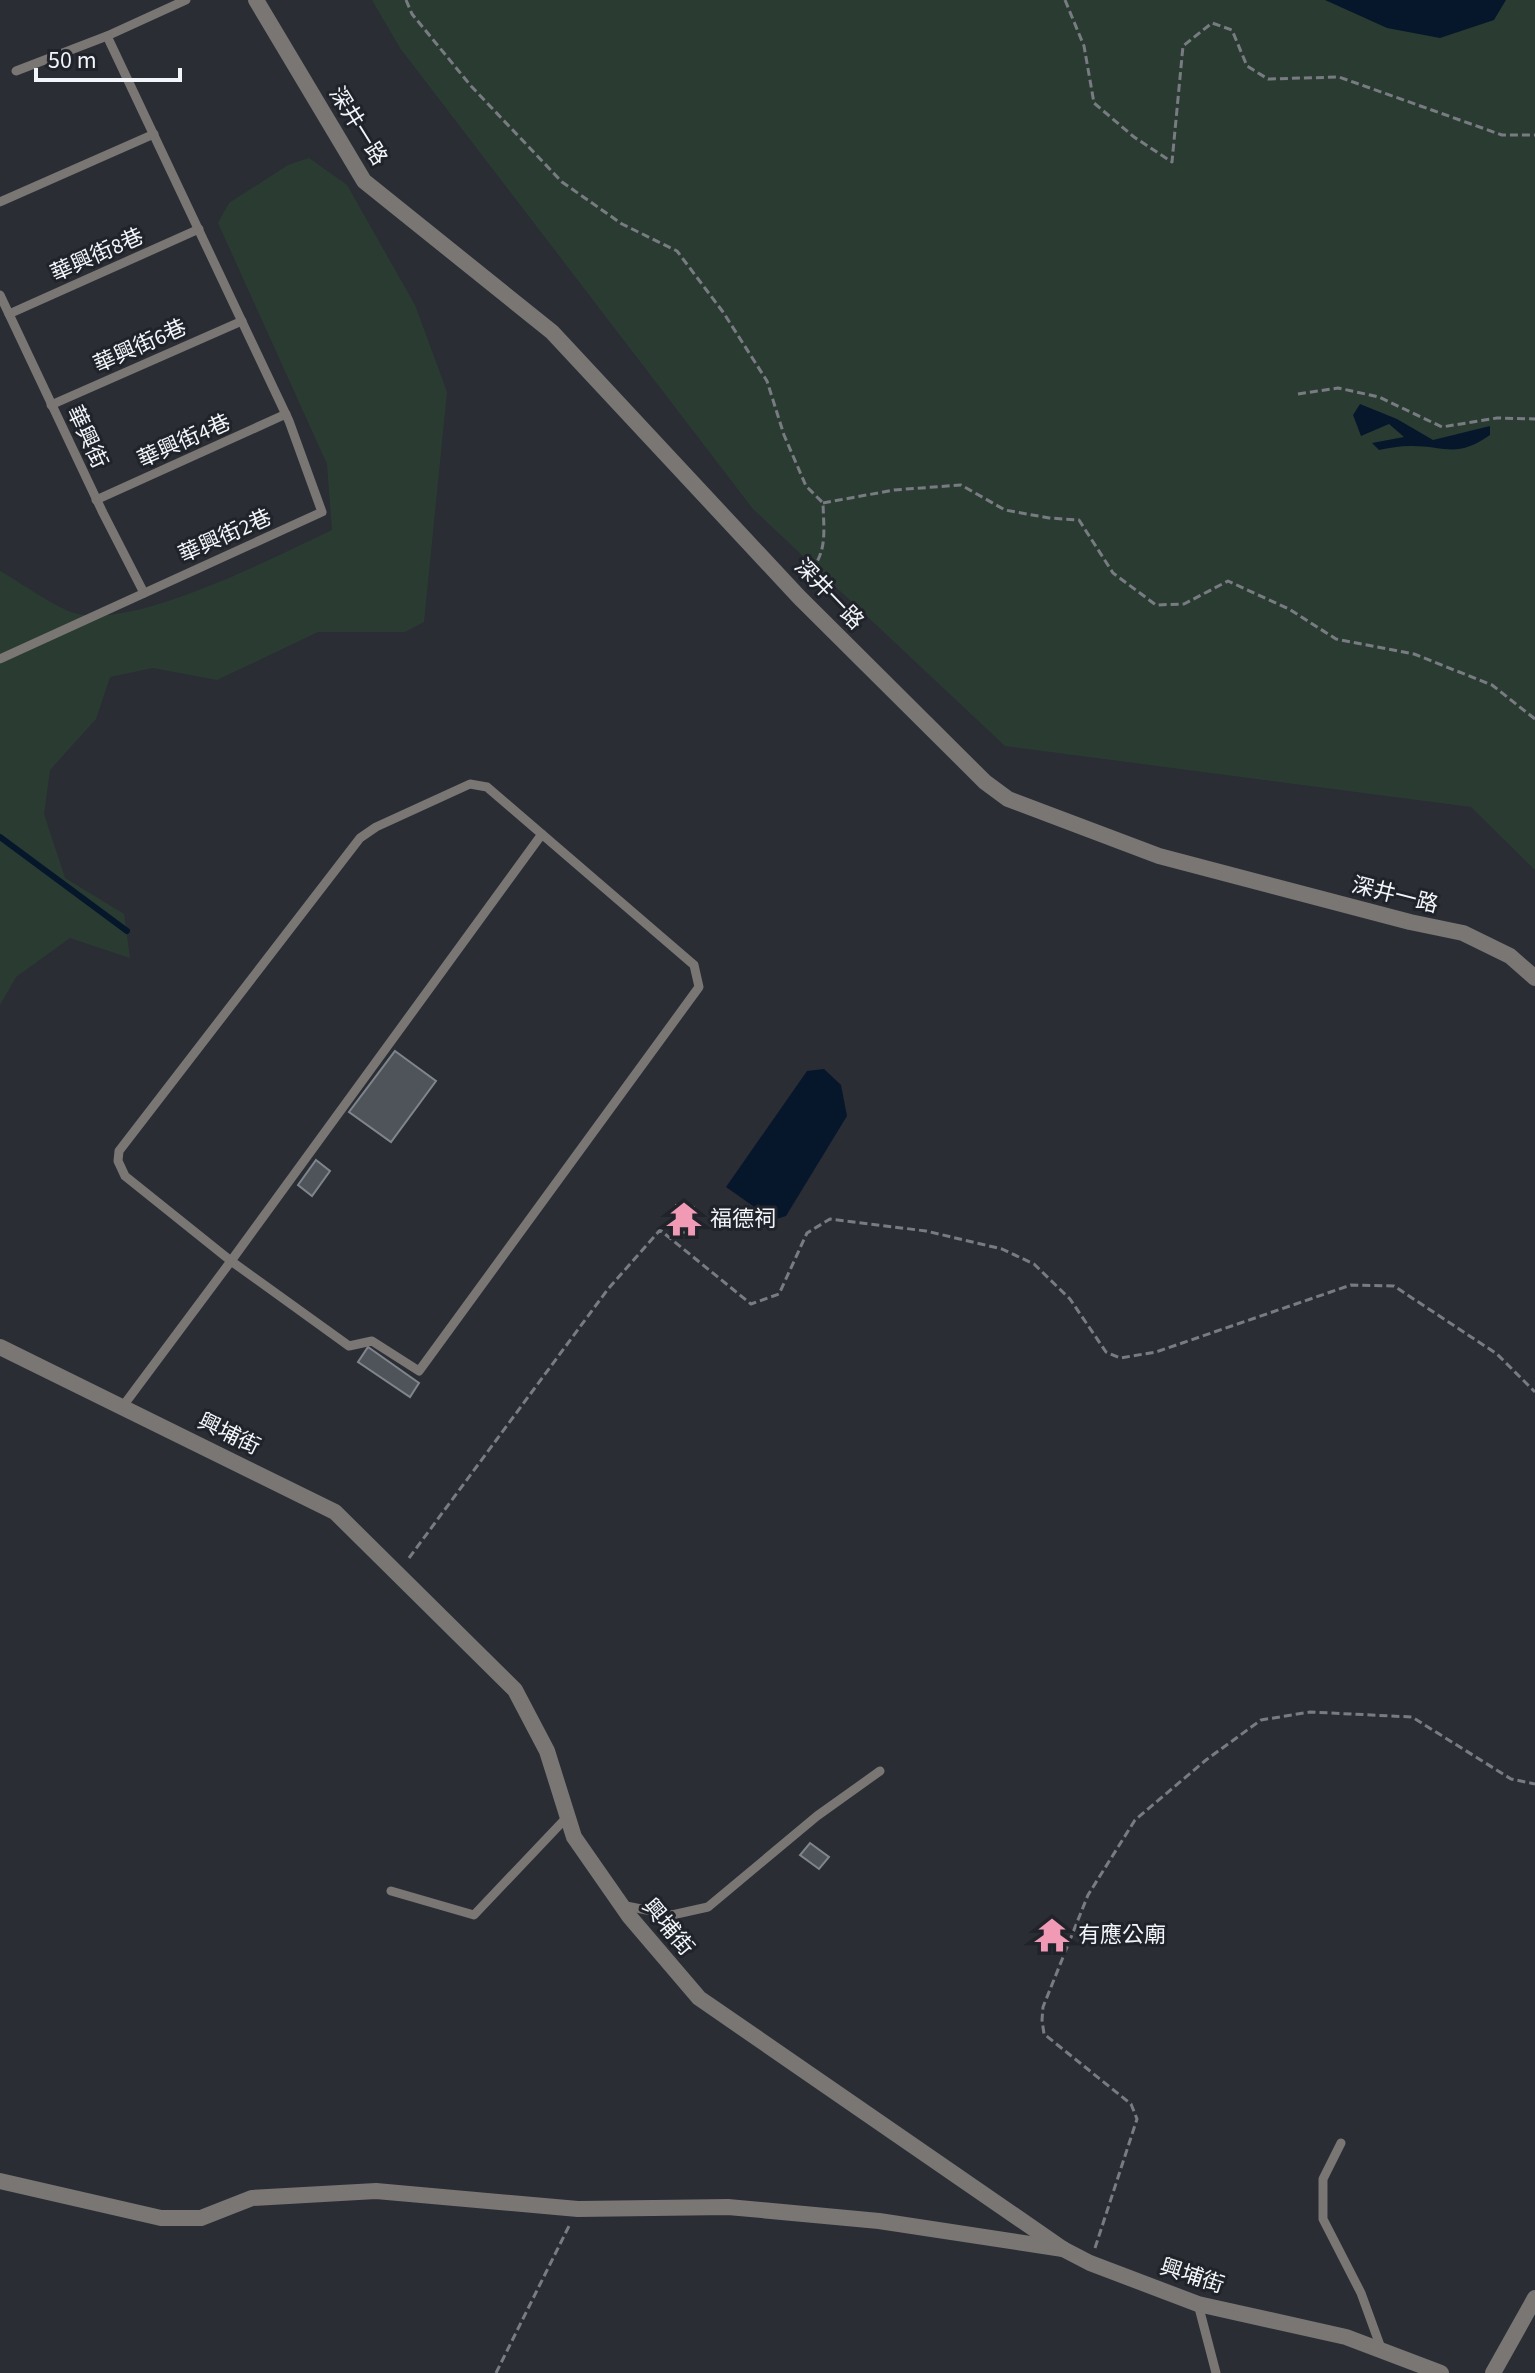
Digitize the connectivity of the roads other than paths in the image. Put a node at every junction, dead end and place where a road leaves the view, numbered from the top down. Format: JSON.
{"nodes":[{"id":1,"x":186,"y":0,"type":"edge"},
{"id":2,"x":256,"y":0,"type":"edge"},
{"id":3,"x":107,"y":36,"type":"junction"},
{"id":4,"x":16,"y":71,"type":"dead end"},
{"id":5,"x":154,"y":134,"type":"junction"},
{"id":6,"x":0,"y":202,"type":"edge"},
{"id":7,"x":199,"y":229,"type":"junction"},
{"id":8,"x":0,"y":295,"type":"edge"},
{"id":9,"x":9,"y":314,"type":"junction"},
{"id":10,"x":242,"y":321,"type":"junction"},
{"id":11,"x":51,"y":405,"type":"junction"},
{"id":12,"x":286,"y":414,"type":"junction"},
{"id":13,"x":96,"y":500,"type":"junction"},
{"id":14,"x":144,"y":593,"type":"junction"},
{"id":15,"x":0,"y":659,"type":"edge"},
{"id":16,"x":542,"y":834,"type":"junction"},
{"id":17,"x":1535,"y":978,"type":"edge"},
{"id":18,"x":231,"y":1261,"type":"junction"},
{"id":19,"x":0,"y":1347,"type":"edge"},
{"id":20,"x":123,"y":1406,"type":"junction"},
{"id":21,"x":880,"y":1771,"type":"dead end"},
{"id":22,"x":568,"y":1816,"type":"junction"},
{"id":23,"x":391,"y":1891,"type":"dead end"},
{"id":24,"x":621,"y":1905,"type":"junction"},
{"id":25,"x":1341,"y":2143,"type":"dead end"},
{"id":26,"x":0,"y":2181,"type":"edge"},
{"id":27,"x":1063,"y":2249,"type":"junction"},
{"id":28,"x":1535,"y":2298,"type":"edge"},
{"id":29,"x":1198,"y":2304,"type":"junction"},
{"id":30,"x":1381,"y":2348,"type":"junction"},
{"id":31,"x":1216,"y":2373,"type":"edge"},
{"id":32,"x":1441,"y":2373,"type":"edge"},
{"id":33,"x":1493,"y":2373,"type":"edge"}],
"edges":[{"from":1,"to":3,"type":"lane"},
{"from":2,"to":17,"type":"street","name":"深井一路"},
{"from":3,"to":4,"type":"lane"},
{"from":3,"to":5,"type":"lane"},
{"from":5,"to":6,"type":"lane"},
{"from":5,"to":7,"type":"lane"},
{"from":7,"to":9,"type":"lane","name":"華興街8巷"},
{"from":7,"to":10,"type":"lane"},
{"from":8,"to":9,"type":"lane","name":"華興街"},
{"from":9,"to":11,"type":"lane","name":"華興街"},
{"from":10,"to":11,"type":"lane","name":"華興街6巷"},
{"from":10,"to":12,"type":"lane"},
{"from":11,"to":13,"type":"lane","name":"華興街"},
{"from":12,"to":13,"type":"lane","name":"華興街4巷"},
{"from":12,"to":14,"type":"lane","name":"華興街2巷"},
{"from":13,"to":14,"type":"lane","name":"華興街"},
{"from":14,"to":15,"type":"lane","name":"華興街2巷"},
{"from":16,"to":18,"type":"lane"},
{"from":16,"to":18,"type":"lane"},
{"from":16,"to":18,"type":"lane"},
{"from":18,"to":20,"type":"lane"},
{"from":19,"to":20,"type":"street","name":"興埔街"},
{"from":20,"to":22,"type":"street","name":"興埔街"},
{"from":21,"to":24,"type":"lane"},
{"from":22,"to":23,"type":"lane"},
{"from":22,"to":24,"type":"street","name":"興埔街"},
{"from":24,"to":27,"type":"street","name":"興埔街"},
{"from":25,"to":30,"type":"lane"},
{"from":26,"to":27,"type":"street"},
{"from":27,"to":29,"type":"street","name":"興埔街"},
{"from":28,"to":33,"type":"street"},
{"from":29,"to":30,"type":"street","name":"興埔街"},
{"from":29,"to":31,"type":"lane"},
{"from":30,"to":32,"type":"street","name":"興埔街"}]}
